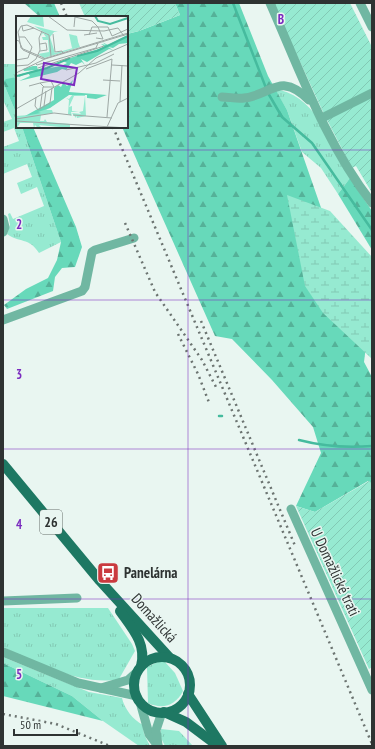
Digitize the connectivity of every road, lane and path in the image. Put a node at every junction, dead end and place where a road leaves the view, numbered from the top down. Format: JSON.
{"nodes":[{"id":1,"x":270,"y":3,"type":"edge"},
{"id":2,"x":360,"y":3,"type":"edge"},
{"id":3,"x":372,"y":27,"type":"edge"},
{"id":4,"x":372,"y":93,"type":"edge"},
{"id":5,"x":222,"y":97,"type":"dead end"},
{"id":6,"x":311,"y":102,"type":"junction"},
{"id":7,"x":322,"y":118,"type":"junction"},
{"id":8,"x":372,"y":203,"type":"edge"},
{"id":9,"x":3,"y":219,"type":"edge"},
{"id":10,"x":3,"y":232,"type":"edge"},
{"id":11,"x":134,"y":238,"type":"dead end"},
{"id":12,"x":3,"y":320,"type":"edge"},
{"id":13,"x":3,"y":464,"type":"edge"},
{"id":14,"x":291,"y":509,"type":"dead end"},
{"id":15,"x":100,"y":581,"type":"junction"},
{"id":16,"x":77,"y":598,"type":"dead end"},
{"id":17,"x":3,"y":601,"type":"edge"},
{"id":18,"x":3,"y":652,"type":"edge"},
{"id":19,"x":170,"y":658,"type":"junction"},
{"id":20,"x":140,"y":669,"type":"junction"},
{"id":21,"x":369,"y":674,"type":"edge"},
{"id":22,"x":100,"y":688,"type":"junction"},
{"id":23,"x":372,"y":690,"type":"edge"},
{"id":24,"x":188,"y":694,"type":"junction"},
{"id":25,"x":138,"y":699,"type":"junction"},
{"id":26,"x":163,"y":712,"type":"junction"},
{"id":27,"x":158,"y":746,"type":"edge"},
{"id":28,"x":218,"y":746,"type":"edge"},
{"id":29,"x":222,"y":746,"type":"edge"}],
"edges":[{"from":1,"to":6,"type":"street"},
{"from":2,"to":3,"type":"street"},
{"from":4,"to":7,"type":"street"},
{"from":5,"to":6,"type":"street"},
{"from":6,"to":7,"type":"street"},
{"from":7,"to":8,"type":"street"},
{"from":9,"to":10,"type":"street"},
{"from":11,"to":12,"type":"street"},
{"from":13,"to":15,"type":"main road","name":"Domažlická","number":"26"},
{"from":14,"to":21,"type":"street","name":"U Domažlické trati"},
{"from":15,"to":19,"type":"main road","name":"Domažlická","number":"26"},
{"from":15,"to":20,"type":"main road","name":"Domažlická","number":"26"},
{"from":16,"to":17,"type":"street"},
{"from":18,"to":22,"type":"street"},
{"from":19,"to":20,"type":"main road","name":"Domažlická"},
{"from":19,"to":24,"type":"main road","name":"Domažlická","number":"26"},
{"from":20,"to":22,"type":"street"},
{"from":20,"to":25,"type":"main road","name":"Domažlická","number":"26"},
{"from":21,"to":23,"type":"street","name":"U Domažlické trati"},
{"from":22,"to":25,"type":"street"},
{"from":24,"to":26,"type":"main road"},
{"from":24,"to":29,"type":"main road"},
{"from":25,"to":26,"type":"main road"},
{"from":25,"to":27,"type":"street"},
{"from":26,"to":27,"type":"street"},
{"from":26,"to":28,"type":"main road"}]}
